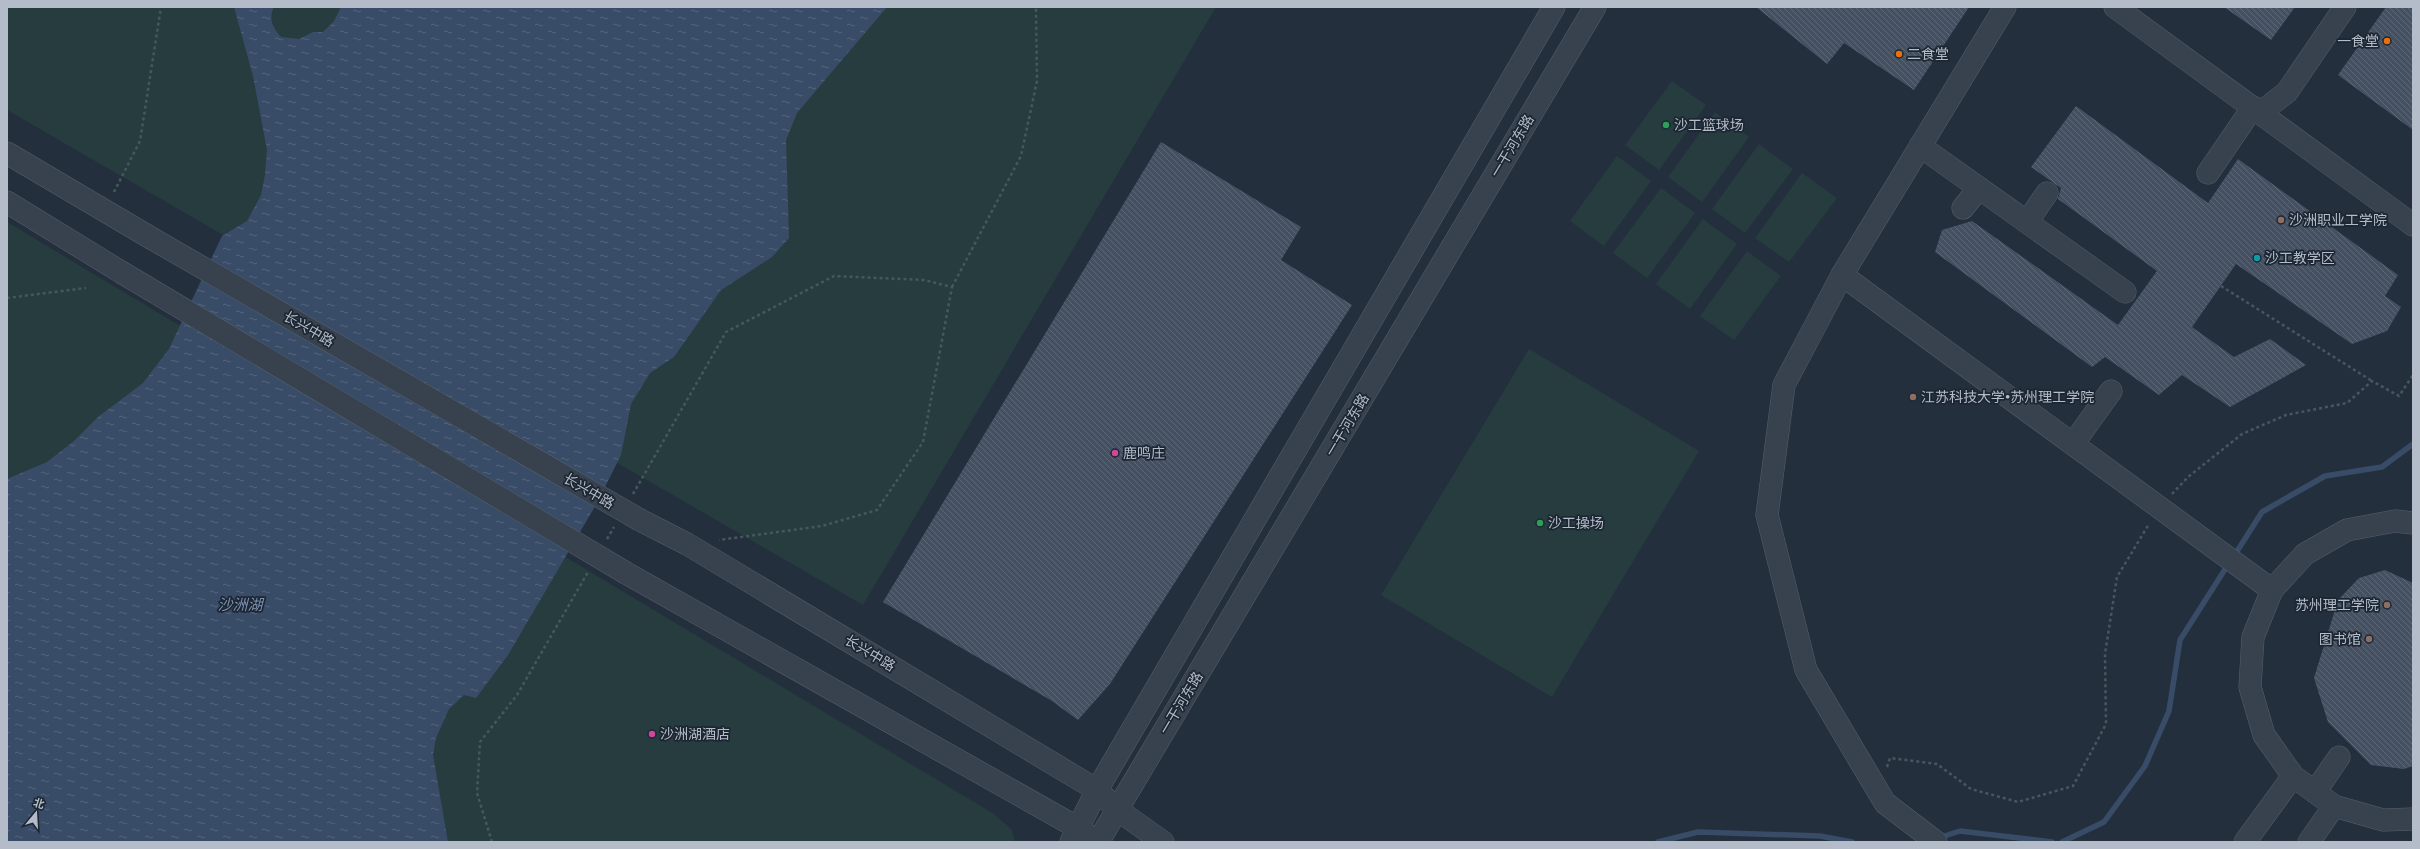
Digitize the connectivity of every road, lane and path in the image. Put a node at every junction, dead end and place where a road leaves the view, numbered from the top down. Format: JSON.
{"nodes":[{"id":1,"x":161,"y":7,"type":"edge"},
{"id":2,"x":1036,"y":7,"type":"edge"},
{"id":3,"x":1554,"y":7,"type":"edge"},
{"id":4,"x":1595,"y":7,"type":"edge"},
{"id":5,"x":2005,"y":7,"type":"edge"},
{"id":6,"x":2115,"y":7,"type":"edge"},
{"id":7,"x":2345,"y":7,"type":"edge"},
{"id":8,"x":2256,"y":110,"type":"junction"},
{"id":9,"x":1920,"y":146,"type":"junction"},
{"id":10,"x":7,"y":153,"type":"edge"},
{"id":11,"x":2208,"y":173,"type":"dead end"},
{"id":12,"x":1979,"y":188,"type":"junction"},
{"id":13,"x":2047,"y":193,"type":"dead end"},
{"id":14,"x":7,"y":202,"type":"edge"},
{"id":15,"x":1963,"y":208,"type":"dead end"},
{"id":16,"x":105,"y":211,"type":"junction"},
{"id":17,"x":2027,"y":222,"type":"junction"},
{"id":18,"x":2413,"y":225,"type":"edge"},
{"id":19,"x":1842,"y":275,"type":"junction"},
{"id":20,"x":2221,"y":286,"type":"dead end"},
{"id":21,"x":952,"y":287,"type":"junction"},
{"id":22,"x":86,"y":288,"type":"dead end"},
{"id":23,"x":2124,"y":292,"type":"dead end"},
{"id":24,"x":7,"y":298,"type":"edge"},
{"id":25,"x":2413,"y":375,"type":"edge"},
{"id":26,"x":2372,"y":382,"type":"junction"},
{"id":27,"x":2111,"y":391,"type":"dead end"},
{"id":28,"x":2073,"y":444,"type":"junction"},
{"id":29,"x":632,"y":497,"type":"dead end"},
{"id":30,"x":2159,"y":507,"type":"junction"},
{"id":31,"x":2413,"y":523,"type":"edge"},
{"id":32,"x":616,"y":524,"type":"dead end"},
{"id":33,"x":717,"y":540,"type":"dead end"},
{"id":34,"x":604,"y":545,"type":"dead end"},
{"id":35,"x":592,"y":565,"type":"dead end"},
{"id":36,"x":2272,"y":590,"type":"junction"},
{"id":37,"x":2340,"y":757,"type":"dead end"},
{"id":38,"x":2293,"y":776,"type":"junction"},
{"id":39,"x":1097,"y":790,"type":"junction"},
{"id":40,"x":1878,"y":791,"type":"junction"},
{"id":41,"x":2315,"y":792,"type":"junction"},
{"id":42,"x":2334,"y":806,"type":"junction"},
{"id":43,"x":1118,"y":810,"type":"junction"},
{"id":44,"x":2413,"y":819,"type":"edge"},
{"id":45,"x":1075,"y":835,"type":"edge"},
{"id":46,"x":1929,"y":836,"type":"edge"},
{"id":47,"x":492,"y":842,"type":"edge"},
{"id":48,"x":1097,"y":842,"type":"edge"},
{"id":49,"x":1163,"y":842,"type":"edge"},
{"id":50,"x":2245,"y":842,"type":"edge"},
{"id":51,"x":2309,"y":842,"type":"edge"}],
"edges":[{"from":1,"to":16,"type":"path"},
{"from":2,"to":21,"type":"path"},
{"from":3,"to":39,"type":"street","name":"一干河东路"},
{"from":4,"to":43,"type":"street","name":"一干河东路"},
{"from":5,"to":9,"type":"street"},
{"from":6,"to":8,"type":"street"},
{"from":7,"to":8,"type":"street"},
{"from":8,"to":11,"type":"street"},
{"from":8,"to":18,"type":"street"},
{"from":9,"to":12,"type":"street"},
{"from":9,"to":19,"type":"street"},
{"from":10,"to":16,"type":"street","name":"长兴中路"},
{"from":12,"to":15,"type":"street"},
{"from":12,"to":17,"type":"street"},
{"from":13,"to":17,"type":"street"},
{"from":14,"to":45,"type":"street","bridge":true},
{"from":16,"to":39,"type":"street","name":"长兴中路","bridge":true},
{"from":17,"to":23,"type":"street"},
{"from":19,"to":28,"type":"street"},
{"from":19,"to":40,"type":"street"},
{"from":20,"to":26,"type":"path"},
{"from":21,"to":29,"type":"path"},
{"from":21,"to":33,"type":"path"},
{"from":22,"to":24,"type":"path"},
{"from":25,"to":26,"type":"path"},
{"from":26,"to":30,"type":"path"},
{"from":27,"to":28,"type":"street"},
{"from":28,"to":30,"type":"street"},
{"from":30,"to":36,"type":"street"},
{"from":30,"to":40,"type":"path"},
{"from":31,"to":36,"type":"street"},
{"from":32,"to":34,"type":"path"},
{"from":35,"to":47,"type":"path"},
{"from":36,"to":38,"type":"street"},
{"from":37,"to":41,"type":"street"},
{"from":38,"to":41,"type":"street"},
{"from":38,"to":50,"type":"street"},
{"from":39,"to":43,"type":"street","name":"长兴中路"},
{"from":39,"to":45,"type":"street","name":"一干河东路"},
{"from":40,"to":46,"type":"street"},
{"from":41,"to":42,"type":"street"},
{"from":42,"to":44,"type":"street"},
{"from":42,"to":51,"type":"street"},
{"from":43,"to":48,"type":"street","name":"一干河东路"},
{"from":43,"to":49,"type":"street","name":"长兴中路"},
{"from":45,"to":48,"type":"street"}]}
